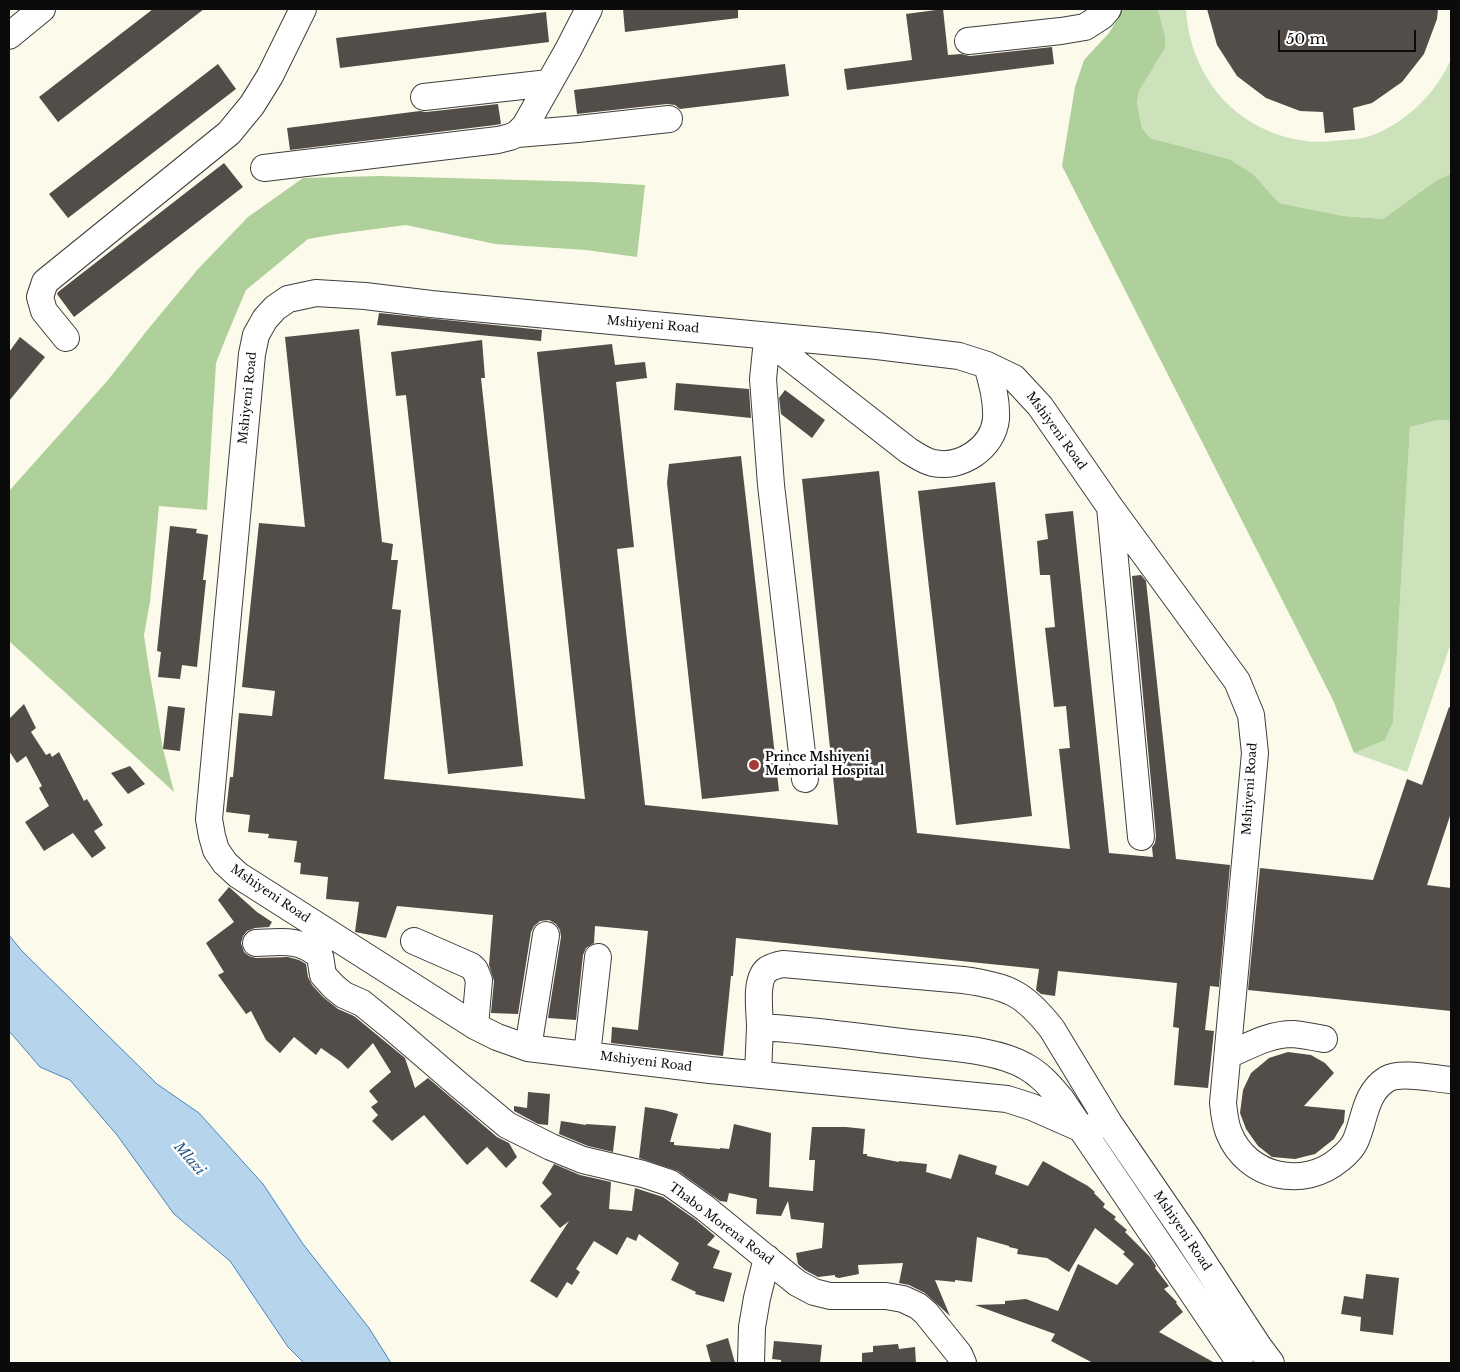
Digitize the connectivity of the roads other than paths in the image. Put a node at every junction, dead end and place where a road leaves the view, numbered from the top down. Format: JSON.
{"nodes":[{"id":1,"x":42,"y":9,"type":"edge"},
{"id":2,"x":303,"y":9,"type":"edge"},
{"id":3,"x":589,"y":9,"type":"edge"},
{"id":4,"x":1108,"y":9,"type":"edge"},
{"id":5,"x":9,"y":36,"type":"edge"},
{"id":6,"x":968,"y":41,"type":"dead end"},
{"id":7,"x":549,"y":83,"type":"junction"},
{"id":8,"x":424,"y":97,"type":"dead end"},
{"id":9,"x":669,"y":119,"type":"dead end"},
{"id":10,"x":517,"y":134,"type":"junction"},
{"id":11,"x":264,"y":168,"type":"dead end"},
{"id":12,"x":66,"y":338,"type":"dead end"},
{"id":13,"x":765,"y":338,"type":"junction"},
{"id":14,"x":987,"y":365,"type":"junction"},
{"id":15,"x":1110,"y":507,"type":"junction"},
{"id":16,"x":805,"y":779,"type":"dead end"},
{"id":17,"x":1141,"y":837,"type":"dead end"},
{"id":18,"x":546,"y":935,"type":"dead end"},
{"id":19,"x":414,"y":941,"type":"dead end"},
{"id":20,"x":256,"y":943,"type":"dead end"},
{"id":21,"x":598,"y":957,"type":"dead end"},
{"id":22,"x":475,"y":1026,"type":"junction"},
{"id":23,"x":760,"y":1027,"type":"junction"},
{"id":24,"x":1324,"y":1039,"type":"dead end"},
{"id":25,"x":528,"y":1048,"type":"junction"},
{"id":26,"x":587,"y":1055,"type":"junction"},
{"id":27,"x":1228,"y":1055,"type":"junction"},
{"id":28,"x":758,"y":1074,"type":"junction"},
{"id":29,"x":1451,"y":1080,"type":"edge"},
{"id":30,"x":1109,"y":1123,"type":"junction"},
{"id":31,"x":1082,"y":1129,"type":"junction"},
{"id":32,"x":767,"y":1258,"type":"junction"},
{"id":33,"x":751,"y":1363,"type":"edge"},
{"id":34,"x":963,"y":1363,"type":"edge"},
{"id":35,"x":1240,"y":1363,"type":"edge"},
{"id":36,"x":1271,"y":1363,"type":"edge"}],
"edges":[{"from":1,"to":5,"type":"street"},
{"from":2,"to":12,"type":"street"},
{"from":3,"to":7,"type":"street"},
{"from":4,"to":6,"type":"street"},
{"from":7,"to":8,"type":"street"},
{"from":7,"to":10,"type":"street"},
{"from":9,"to":10,"type":"street"},
{"from":10,"to":11,"type":"street"},
{"from":13,"to":14,"type":"street","name":"Mshiyeni Road"},
{"from":13,"to":14,"type":"street"},
{"from":13,"to":16,"type":"street"},
{"from":13,"to":22,"type":"street","name":"Mshiyeni Road"},
{"from":14,"to":15,"type":"street","name":"Mshiyeni Road"},
{"from":15,"to":17,"type":"street"},
{"from":15,"to":27,"type":"street","name":"Mshiyeni Road"},
{"from":18,"to":25,"type":"street"},
{"from":19,"to":22,"type":"street"},
{"from":20,"to":32,"type":"street","name":"Thabo Morena Road"},
{"from":21,"to":26,"type":"street"},
{"from":22,"to":25,"type":"street","name":"Mshiyeni Road"},
{"from":23,"to":28,"type":"street","name":"Mshiyeni Road"},
{"from":23,"to":30,"type":"street","name":"Mshiyeni Road"},
{"from":23,"to":31,"type":"street"},
{"from":24,"to":27,"type":"street"},
{"from":25,"to":26,"type":"street","name":"Mshiyeni Road"},
{"from":26,"to":28,"type":"street","name":"Mshiyeni Road"},
{"from":27,"to":29,"type":"street","name":"Mshiyeni Road"},
{"from":28,"to":31,"type":"street","name":"Mshiyeni Road"},
{"from":30,"to":31,"type":"street"},
{"from":30,"to":36,"type":"street","name":"Mshiyeni Road"},
{"from":31,"to":35,"type":"street"},
{"from":32,"to":33,"type":"street"},
{"from":32,"to":34,"type":"street","name":"Thabo Morena Road"}]}
